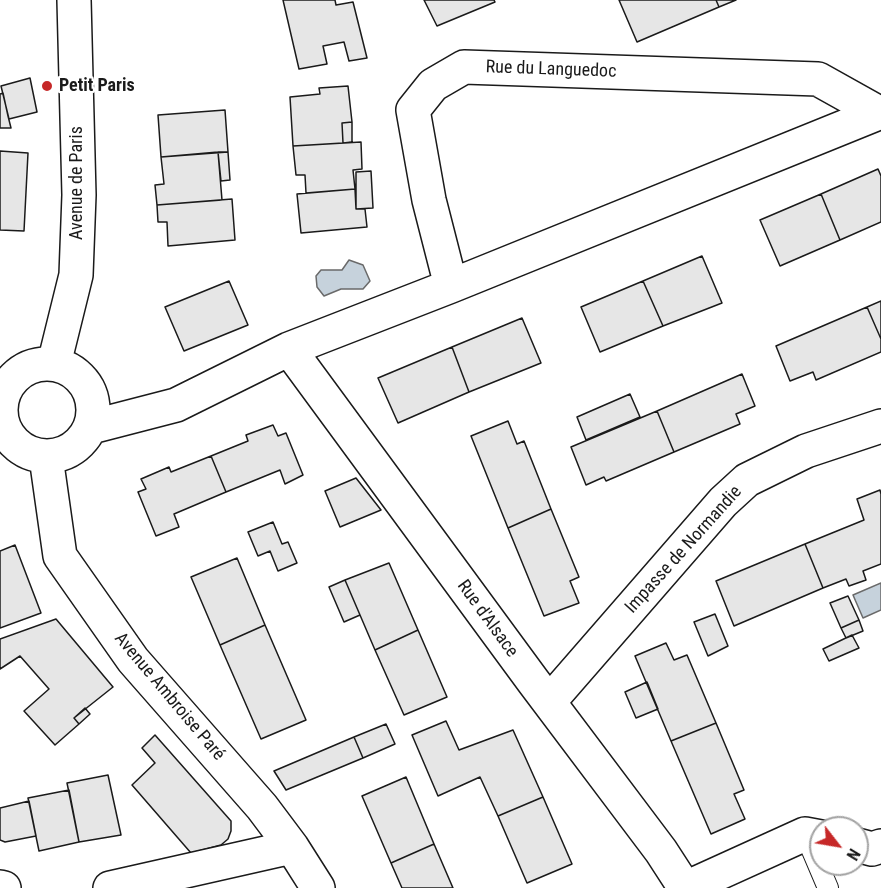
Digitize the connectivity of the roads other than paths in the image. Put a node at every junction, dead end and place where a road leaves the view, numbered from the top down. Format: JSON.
{"nodes":[{"id":1,"x":74,"y":0,"type":"edge"},
{"id":2,"x":880,"y":112,"type":"edge"},
{"id":3,"x":451,"y":286,"type":"junction"},
{"id":4,"x":289,"y":349,"type":"junction"},
{"id":5,"x":54,"y":364,"type":"junction"},
{"id":6,"x":7,"y":371,"type":"edge"},
{"id":7,"x":881,"y":426,"type":"edge"},
{"id":8,"x":91,"y":427,"type":"junction"},
{"id":9,"x":46,"y":457,"type":"junction"},
{"id":10,"x":549,"y":702,"type":"junction"},
{"id":11,"x":809,"y":838,"type":"edge"},
{"id":12,"x":292,"y":847,"type":"junction"},
{"id":13,"x":110,"y":888,"type":"edge"},
{"id":14,"x":318,"y":888,"type":"edge"},
{"id":15,"x":685,"y":888,"type":"edge"}],
"edges":[{"from":1,"to":5,"type":"street","name":"Avenue de Paris"},
{"from":2,"to":3,"type":"street","name":"Rue du Languedoc"},
{"from":2,"to":3,"type":"street","name":"Rue du Languedoc"},
{"from":3,"to":4,"type":"street","name":"Rue du Languedoc"},
{"from":4,"to":8,"type":"street","name":"Rue du Languedoc"},
{"from":4,"to":10,"type":"street","name":"Rue d'Alsace"},
{"from":5,"to":6,"type":"street"},
{"from":5,"to":8,"type":"street"},
{"from":6,"to":9,"type":"street"},
{"from":7,"to":10,"type":"street","name":"Impasse de Normandie"},
{"from":8,"to":9,"type":"street"},
{"from":9,"to":12,"type":"street","name":"Avenue Ambroise Paré"},
{"from":10,"to":15,"type":"street","name":"Rue d'Alsace"},
{"from":11,"to":15,"type":"street"},
{"from":12,"to":13,"type":"street"},
{"from":12,"to":14,"type":"street","name":"Avenue Ambroise Paré"}]}
